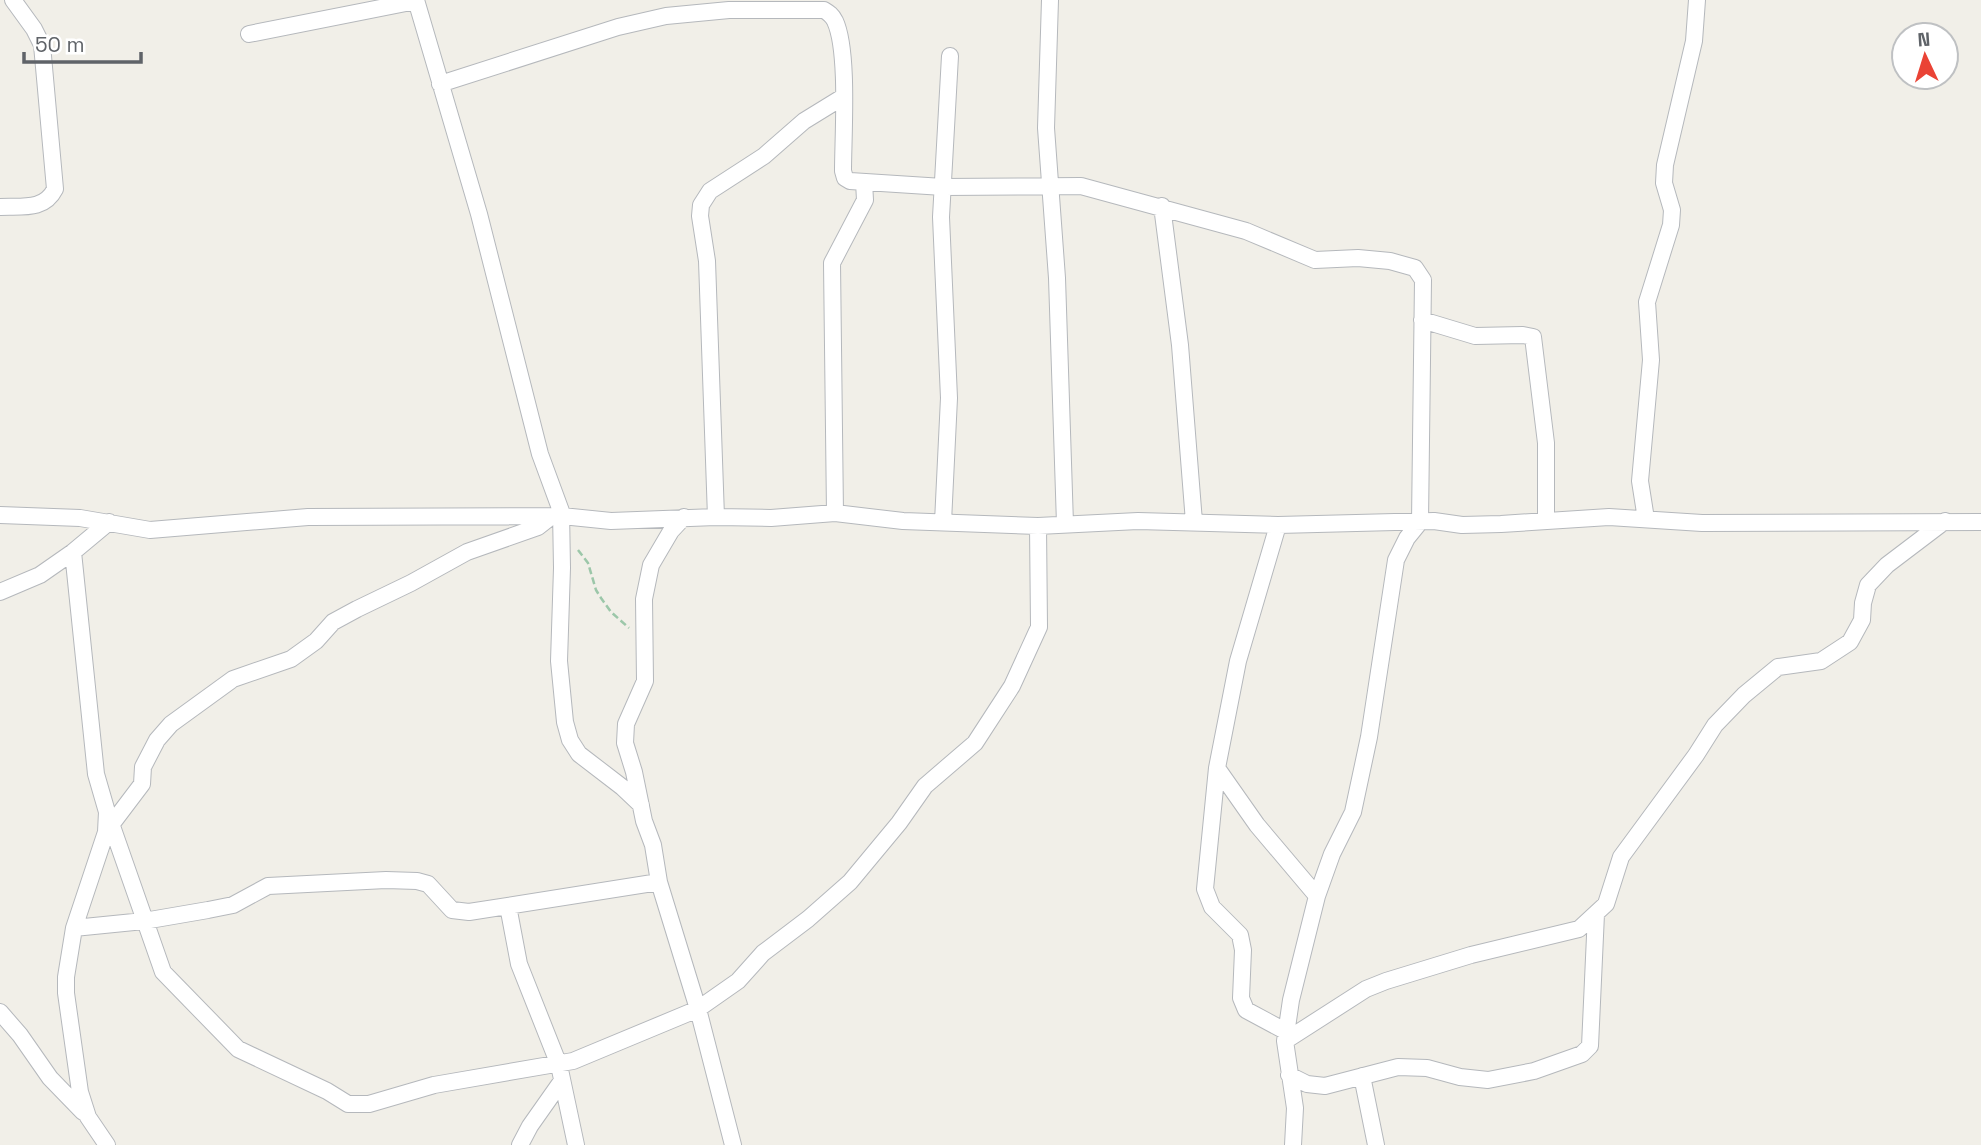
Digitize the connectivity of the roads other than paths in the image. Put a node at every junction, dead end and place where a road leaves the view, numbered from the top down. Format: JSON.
{"nodes":[{"id":1,"x":13,"y":0,"type":"edge"},
{"id":2,"x":1050,"y":0,"type":"edge"},
{"id":3,"x":1697,"y":0,"type":"edge"},
{"id":4,"x":416,"y":1,"type":"edge"},
{"id":5,"x":249,"y":34,"type":"dead end"},
{"id":6,"x":950,"y":55,"type":"dead end"},
{"id":7,"x":440,"y":84,"type":"junction"},
{"id":8,"x":843,"y":97,"type":"junction"},
{"id":9,"x":864,"y":182,"type":"junction"},
{"id":10,"x":1048,"y":186,"type":"junction"},
{"id":11,"x":943,"y":187,"type":"junction"},
{"id":12,"x":1162,"y":206,"type":"junction"},
{"id":13,"x":0,"y":207,"type":"edge"},
{"id":14,"x":1422,"y":320,"type":"junction"},
{"id":15,"x":835,"y":513,"type":"junction"},
{"id":16,"x":0,"y":515,"type":"edge"},
{"id":17,"x":684,"y":517,"type":"junction"},
{"id":18,"x":716,"y":517,"type":"junction"},
{"id":19,"x":1646,"y":519,"type":"junction"},
{"id":20,"x":558,"y":520,"type":"junction"},
{"id":21,"x":1979,"y":520,"type":"edge"},
{"id":22,"x":1546,"y":521,"type":"junction"},
{"id":23,"x":1945,"y":521,"type":"junction"},
{"id":24,"x":108,"y":522,"type":"junction"},
{"id":25,"x":943,"y":522,"type":"junction"},
{"id":26,"x":1194,"y":522,"type":"junction"},
{"id":27,"x":1420,"y":522,"type":"junction"},
{"id":28,"x":1065,"y":524,"type":"junction"},
{"id":29,"x":1278,"y":525,"type":"junction"},
{"id":30,"x":1038,"y":526,"type":"junction"},
{"id":31,"x":73,"y":552,"type":"junction"},
{"id":32,"x":0,"y":592,"type":"edge"},
{"id":33,"x":1217,"y":768,"type":"junction"},
{"id":34,"x":641,"y":805,"type":"junction"},
{"id":35,"x":109,"y":819,"type":"junction"},
{"id":36,"x":659,"y":882,"type":"junction"},
{"id":37,"x":1317,"y":896,"type":"junction"},
{"id":38,"x":508,"y":906,"type":"junction"},
{"id":39,"x":1595,"y":914,"type":"junction"},
{"id":40,"x":144,"y":921,"type":"junction"},
{"id":41,"x":74,"y":928,"type":"junction"},
{"id":42,"x":698,"y":1010,"type":"junction"},
{"id":43,"x":0,"y":1012,"type":"edge"},
{"id":44,"x":1286,"y":1036,"type":"junction"},
{"id":45,"x":559,"y":1065,"type":"junction"},
{"id":46,"x":1289,"y":1074,"type":"junction"},
{"id":47,"x":1362,"y":1076,"type":"junction"},
{"id":48,"x":562,"y":1082,"type":"junction"},
{"id":49,"x":88,"y":1117,"type":"junction"},
{"id":50,"x":107,"y":1145,"type":"edge"},
{"id":51,"x":520,"y":1145,"type":"edge"},
{"id":52,"x":576,"y":1145,"type":"edge"},
{"id":53,"x":733,"y":1145,"type":"edge"},
{"id":54,"x":1293,"y":1145,"type":"edge"},
{"id":55,"x":1376,"y":1145,"type":"edge"}],
"edges":[{"from":1,"to":13,"type":"street"},
{"from":2,"to":10,"type":"street"},
{"from":3,"to":19,"type":"street"},
{"from":4,"to":5,"type":"street"},
{"from":4,"to":7,"type":"street"},
{"from":6,"to":11,"type":"street"},
{"from":7,"to":8,"type":"street"},
{"from":7,"to":20,"type":"street"},
{"from":8,"to":9,"type":"street"},
{"from":8,"to":18,"type":"street"},
{"from":9,"to":11,"type":"street"},
{"from":9,"to":15,"type":"street"},
{"from":10,"to":11,"type":"street"},
{"from":10,"to":12,"type":"street"},
{"from":10,"to":28,"type":"street"},
{"from":11,"to":25,"type":"street"},
{"from":12,"to":14,"type":"street"},
{"from":12,"to":26,"type":"street"},
{"from":14,"to":22,"type":"street"},
{"from":14,"to":27,"type":"street"},
{"from":15,"to":18,"type":"street"},
{"from":15,"to":25,"type":"street"},
{"from":16,"to":24,"type":"street"},
{"from":17,"to":18,"type":"street"},
{"from":17,"to":20,"type":"street"},
{"from":17,"to":34,"type":"street"},
{"from":19,"to":22,"type":"street"},
{"from":19,"to":23,"type":"street"},
{"from":20,"to":24,"type":"street"},
{"from":20,"to":34,"type":"street"},
{"from":20,"to":35,"type":"street"},
{"from":21,"to":23,"type":"street"},
{"from":22,"to":27,"type":"street"},
{"from":23,"to":39,"type":"street"},
{"from":24,"to":31,"type":"street"},
{"from":25,"to":30,"type":"street"},
{"from":26,"to":28,"type":"street"},
{"from":26,"to":29,"type":"street"},
{"from":27,"to":29,"type":"street"},
{"from":27,"to":37,"type":"street"},
{"from":28,"to":30,"type":"street"},
{"from":29,"to":33,"type":"street"},
{"from":30,"to":42,"type":"street"},
{"from":31,"to":32,"type":"street"},
{"from":31,"to":35,"type":"street"},
{"from":33,"to":37,"type":"street"},
{"from":33,"to":44,"type":"street"},
{"from":34,"to":36,"type":"street"},
{"from":35,"to":40,"type":"street"},
{"from":35,"to":41,"type":"street"},
{"from":36,"to":38,"type":"street"},
{"from":36,"to":42,"type":"street"},
{"from":37,"to":44,"type":"street"},
{"from":38,"to":40,"type":"street"},
{"from":38,"to":45,"type":"street"},
{"from":39,"to":44,"type":"street"},
{"from":39,"to":47,"type":"street"},
{"from":40,"to":41,"type":"street"},
{"from":40,"to":45,"type":"street"},
{"from":41,"to":49,"type":"street"},
{"from":42,"to":45,"type":"street"},
{"from":42,"to":53,"type":"street"},
{"from":43,"to":49,"type":"street"},
{"from":44,"to":46,"type":"street"},
{"from":45,"to":48,"type":"street"},
{"from":46,"to":47,"type":"street"},
{"from":46,"to":54,"type":"street"},
{"from":47,"to":55,"type":"street"},
{"from":48,"to":51,"type":"street"},
{"from":48,"to":52,"type":"street"},
{"from":49,"to":50,"type":"street"}]}
